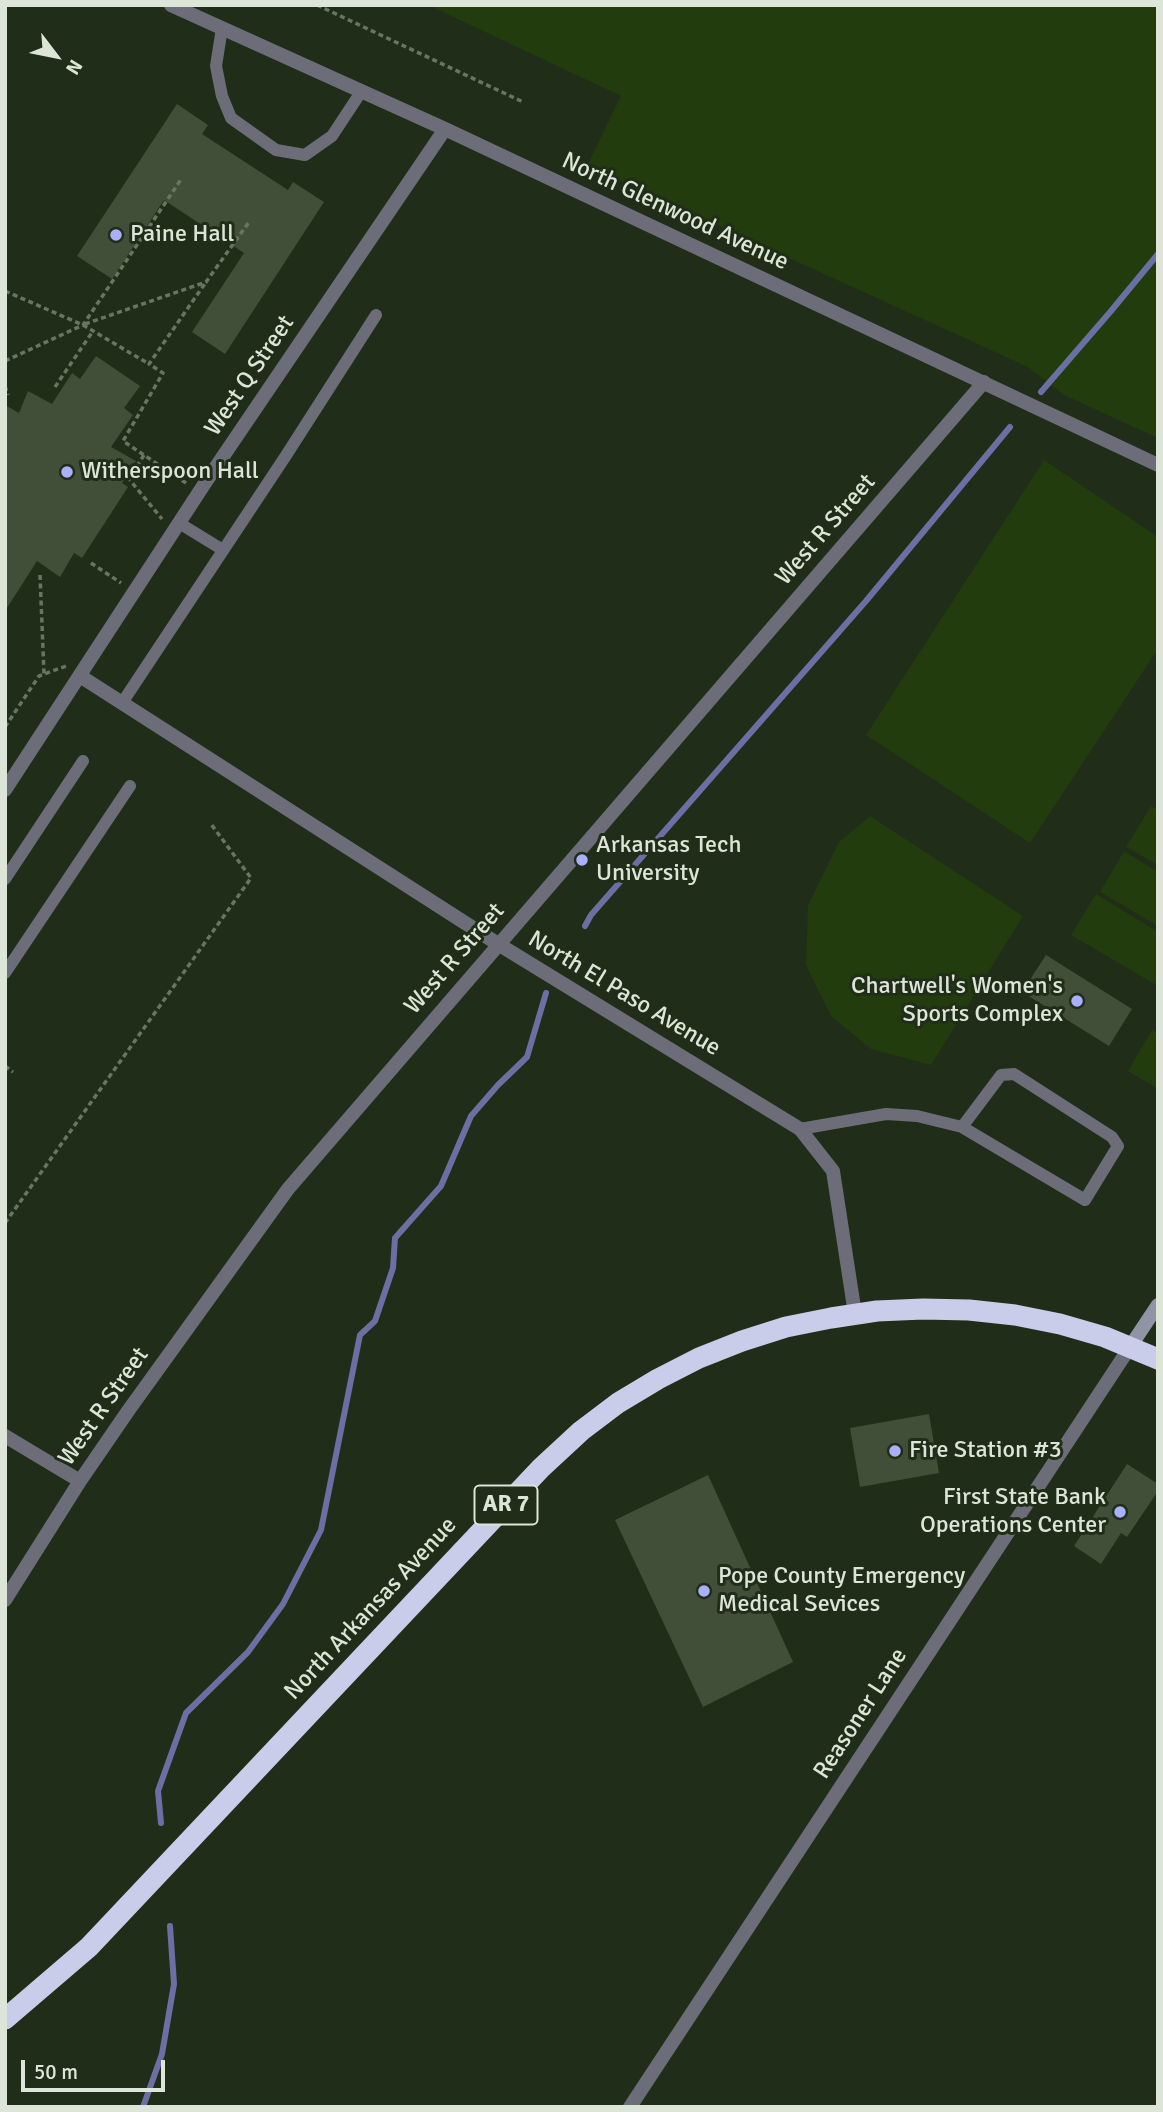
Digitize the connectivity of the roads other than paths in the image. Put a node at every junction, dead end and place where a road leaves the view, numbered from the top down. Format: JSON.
{"nodes":[{"id":1,"x":171,"y":5,"type":"edge"},
{"id":2,"x":222,"y":28,"type":"junction"},
{"id":3,"x":361,"y":92,"type":"junction"},
{"id":4,"x":444,"y":130,"type":"junction"},
{"id":5,"x":376,"y":315,"type":"dead end"},
{"id":6,"x":984,"y":382,"type":"junction"},
{"id":7,"x":1158,"y":465,"type":"edge"},
{"id":8,"x":179,"y":523,"type":"junction"},
{"id":9,"x":223,"y":550,"type":"junction"},
{"id":10,"x":80,"y":676,"type":"junction"},
{"id":11,"x":122,"y":703,"type":"junction"},
{"id":12,"x":83,"y":761,"type":"dead end"},
{"id":13,"x":130,"y":786,"type":"dead end"},
{"id":14,"x":5,"y":790,"type":"edge"},
{"id":15,"x":5,"y":879,"type":"edge"},
{"id":16,"x":498,"y":944,"type":"junction"},
{"id":17,"x":5,"y":973,"type":"edge"},
{"id":18,"x":962,"y":1127,"type":"junction"},
{"id":19,"x":800,"y":1129,"type":"junction"},
{"id":20,"x":1158,"y":1305,"type":"edge"},
{"id":21,"x":855,"y":1314,"type":"junction"},
{"id":22,"x":1130,"y":1347,"type":"junction"},
{"id":23,"x":1158,"y":1359,"type":"edge"},
{"id":24,"x":5,"y":1436,"type":"edge"},
{"id":25,"x":80,"y":1481,"type":"junction"},
{"id":26,"x":5,"y":1600,"type":"edge"},
{"id":27,"x":5,"y":2019,"type":"edge"},
{"id":28,"x":630,"y":2107,"type":"edge"}],
"edges":[{"from":1,"to":2,"type":"street","name":"North Glenwood Avenue"},
{"from":2,"to":3,"type":"street","name":"North Glenwood Avenue"},
{"from":2,"to":3,"type":"lane"},
{"from":3,"to":4,"type":"street","name":"North Glenwood Avenue"},
{"from":4,"to":6,"type":"street","name":"North Glenwood Avenue"},
{"from":4,"to":8,"type":"street","name":"West Q Street"},
{"from":5,"to":9,"type":"lane"},
{"from":6,"to":7,"type":"street","name":"North Glenwood Avenue"},
{"from":6,"to":16,"type":"street","name":"West R Street"},
{"from":8,"to":9,"type":"lane"},
{"from":8,"to":10,"type":"street","name":"West Q Street"},
{"from":9,"to":11,"type":"lane"},
{"from":10,"to":11,"type":"street","name":"North El Paso Avenue"},
{"from":10,"to":14,"type":"street","name":"West Q Street"},
{"from":11,"to":16,"type":"street","name":"North El Paso Avenue"},
{"from":12,"to":15,"type":"lane"},
{"from":13,"to":17,"type":"lane"},
{"from":16,"to":19,"type":"street","name":"North El Paso Avenue"},
{"from":16,"to":25,"type":"street","name":"West R Street"},
{"from":18,"to":18,"type":"lane"},
{"from":18,"to":19,"type":"lane"},
{"from":19,"to":21,"type":"street","name":"North El Paso Avenue"},
{"from":20,"to":22,"type":"street"},
{"from":21,"to":22,"type":"highway","name":"North Arkansas Avenue","number":"AR 7"},
{"from":21,"to":27,"type":"highway","name":"North Arkansas Avenue","number":"AR 7"},
{"from":22,"to":23,"type":"highway","name":"North Arkansas Avenue","number":"AR 7"},
{"from":22,"to":28,"type":"street","name":"Reasoner Lane"},
{"from":24,"to":25,"type":"street"},
{"from":25,"to":26,"type":"street","name":"West R Street"}]}
